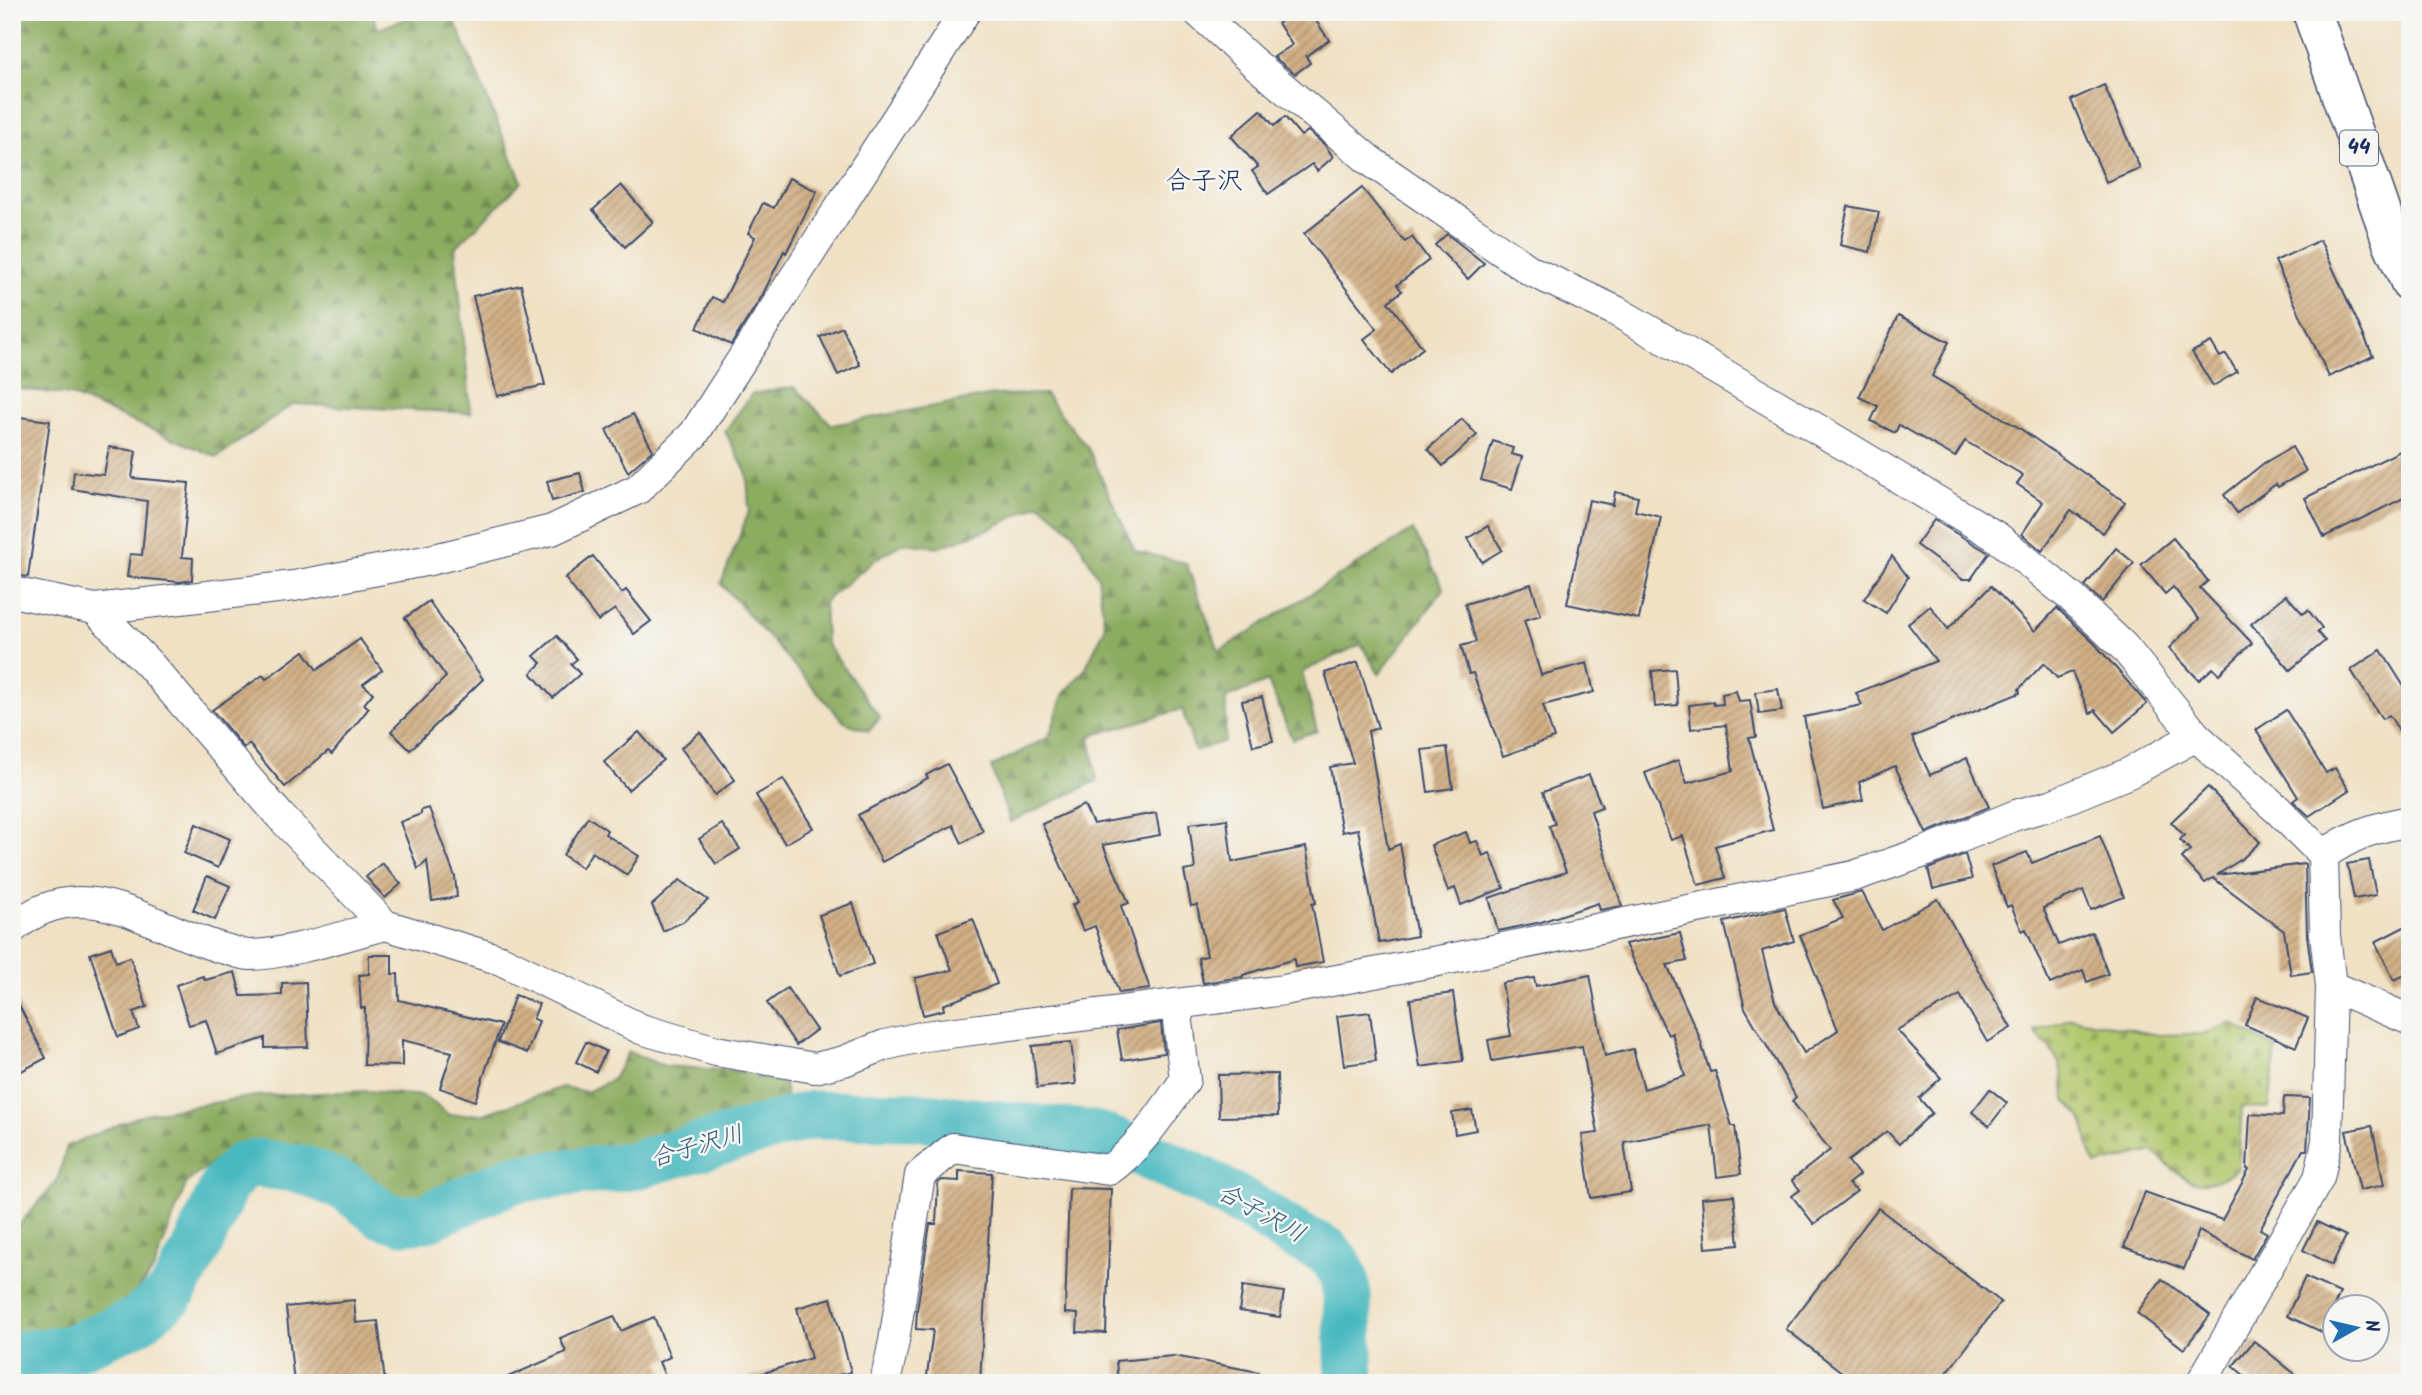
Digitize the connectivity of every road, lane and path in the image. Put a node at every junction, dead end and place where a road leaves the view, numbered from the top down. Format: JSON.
{"nodes":[{"id":1,"x":965,"y":12,"type":"edge"},
{"id":2,"x":1198,"y":12,"type":"edge"},
{"id":3,"x":2312,"y":12,"type":"edge"},
{"id":4,"x":2410,"y":282,"type":"edge"},
{"id":5,"x":12,"y":592,"type":"edge"},
{"id":6,"x":95,"y":609,"type":"junction"},
{"id":7,"x":2196,"y":737,"type":"junction"},
{"id":8,"x":2410,"y":821,"type":"edge"},
{"id":9,"x":2323,"y":855,"type":"junction"},
{"id":10,"x":386,"y":925,"type":"junction"},
{"id":11,"x":12,"y":929,"type":"edge"},
{"id":12,"x":2331,"y":986,"type":"junction"},
{"id":13,"x":1176,"y":1005,"type":"junction"},
{"id":14,"x":2410,"y":1020,"type":"edge"},
{"id":15,"x":885,"y":1383,"type":"edge"},
{"id":16,"x":2201,"y":1383,"type":"edge"}],
"edges":[{"from":1,"to":6,"type":"street"},
{"from":2,"to":7,"type":"street"},
{"from":3,"to":4,"type":"main road","number":"44"},
{"from":5,"to":6,"type":"street"},
{"from":6,"to":10,"type":"street"},
{"from":7,"to":9,"type":"street"},
{"from":7,"to":13,"type":"street"},
{"from":8,"to":9,"type":"street"},
{"from":9,"to":12,"type":"street"},
{"from":10,"to":11,"type":"street"},
{"from":10,"to":13,"type":"street"},
{"from":12,"to":14,"type":"street"},
{"from":12,"to":16,"type":"street"},
{"from":13,"to":15,"type":"street"}]}
